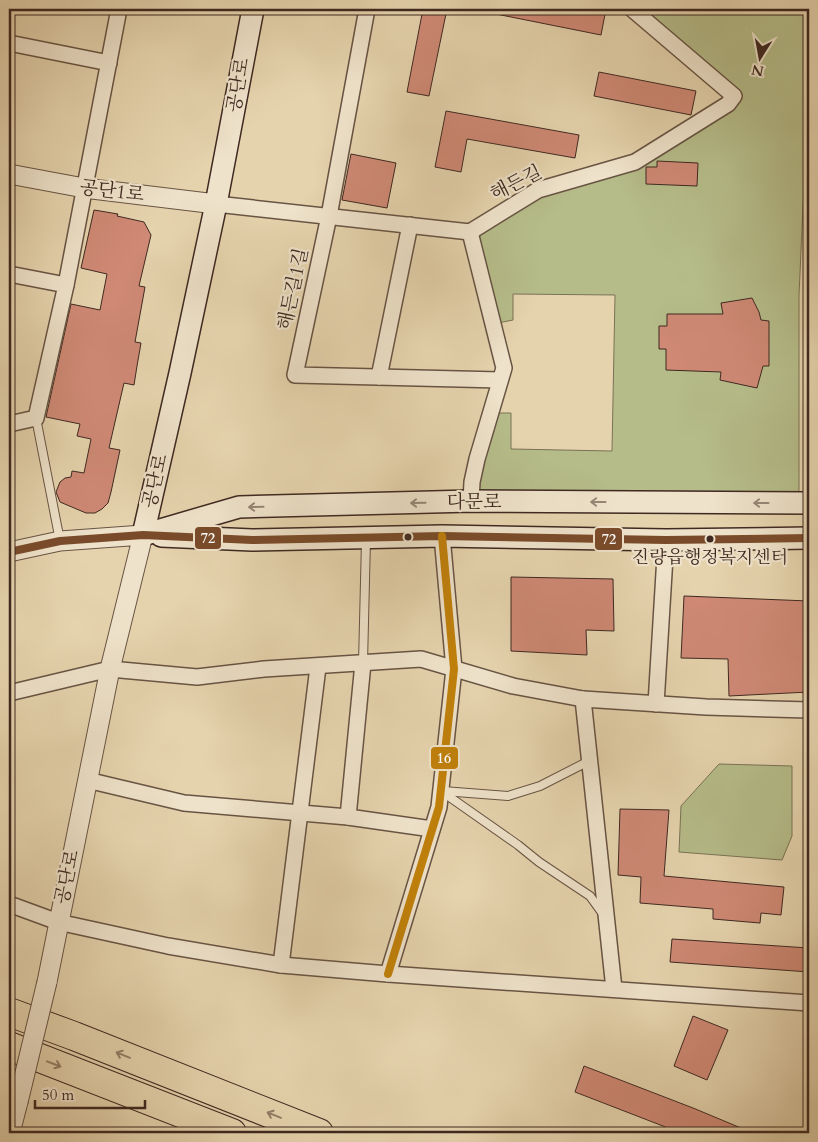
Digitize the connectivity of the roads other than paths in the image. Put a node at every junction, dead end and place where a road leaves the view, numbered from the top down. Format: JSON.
{"nodes":[{"id":1,"x":119,"y":9,"type":"edge"},
{"id":2,"x":253,"y":9,"type":"edge"},
{"id":3,"x":367,"y":9,"type":"edge"},
{"id":4,"x":632,"y":9,"type":"edge"},
{"id":5,"x":9,"y":43,"type":"edge"},
{"id":6,"x":109,"y":63,"type":"junction"},
{"id":7,"x":9,"y":174,"type":"edge"},
{"id":8,"x":84,"y":188,"type":"junction"},
{"id":9,"x":216,"y":204,"type":"junction"},
{"id":10,"x":329,"y":216,"type":"junction"},
{"id":11,"x":410,"y":225,"type":"junction"},
{"id":12,"x":470,"y":232,"type":"junction"},
{"id":13,"x":9,"y":274,"type":"edge"},
{"id":14,"x":66,"y":285,"type":"junction"},
{"id":15,"x":379,"y":377,"type":"junction"},
{"id":16,"x":500,"y":380,"type":"junction"},
{"id":17,"x":36,"y":418,"type":"junction"},
{"id":18,"x":9,"y":424,"type":"edge"},
{"id":19,"x":471,"y":502,"type":"junction"},
{"id":20,"x":809,"y":503,"type":"edge"},
{"id":21,"x":143,"y":535,"type":"junction"},
{"id":22,"x":442,"y":536,"type":"junction"},
{"id":23,"x":366,"y":537,"type":"junction"},
{"id":24,"x":809,"y":538,"type":"edge"},
{"id":25,"x":666,"y":540,"type":"junction"},
{"id":26,"x":60,"y":541,"type":"junction"},
{"id":27,"x":9,"y":552,"type":"edge"},
{"id":28,"x":363,"y":663,"type":"junction"},
{"id":29,"x":318,"y":667,"type":"junction"},
{"id":30,"x":110,"y":669,"type":"junction"},
{"id":31,"x":454,"y":669,"type":"junction"},
{"id":32,"x":9,"y":693,"type":"edge"},
{"id":33,"x":583,"y":700,"type":"junction"},
{"id":34,"x":656,"y":704,"type":"junction"},
{"id":35,"x":809,"y":710,"type":"edge"},
{"id":36,"x":589,"y":761,"type":"junction"},
{"id":37,"x":88,"y":780,"type":"junction"},
{"id":38,"x":441,"y":791,"type":"junction"},
{"id":39,"x":300,"y":813,"type":"junction"},
{"id":40,"x":348,"y":818,"type":"junction"},
{"id":41,"x":432,"y":829,"type":"junction"},
{"id":42,"x":9,"y":904,"type":"edge"},
{"id":43,"x":606,"y":918,"type":"junction"},
{"id":44,"x":58,"y":922,"type":"junction"},
{"id":45,"x":281,"y":965,"type":"junction"},
{"id":46,"x":388,"y":974,"type":"junction"},
{"id":47,"x":614,"y":990,"type":"junction"},
{"id":48,"x":809,"y":1003,"type":"edge"},
{"id":49,"x":9,"y":1012,"type":"edge"},
{"id":50,"x":9,"y":1046,"type":"edge"},
{"id":51,"x":10,"y":1133,"type":"edge"},
{"id":52,"x":232,"y":1133,"type":"edge"},
{"id":53,"x":319,"y":1133,"type":"edge"}],
"edges":[{"from":1,"to":6,"type":"street"},
{"from":2,"to":9,"type":"main road","name":"공단로"},
{"from":3,"to":10,"type":"street","name":"해든길1길"},
{"from":4,"to":12,"type":"street","name":"해든길"},
{"from":5,"to":6,"type":"street"},
{"from":6,"to":8,"type":"street"},
{"from":7,"to":8,"type":"street","name":"공단1로"},
{"from":8,"to":9,"type":"street","name":"공단1로"},
{"from":8,"to":14,"type":"street"},
{"from":9,"to":10,"type":"street"},
{"from":9,"to":21,"type":"main road","name":"공단로"},
{"from":10,"to":11,"type":"street"},
{"from":10,"to":15,"type":"street","name":"해든길1길"},
{"from":11,"to":12,"type":"street"},
{"from":11,"to":15,"type":"street"},
{"from":12,"to":16,"type":"street"},
{"from":13,"to":14,"type":"street"},
{"from":14,"to":17,"type":"street"},
{"from":15,"to":16,"type":"street","name":"해든길1길"},
{"from":16,"to":19,"type":"street"},
{"from":17,"to":18,"type":"street"},
{"from":17,"to":26,"type":"lane"},
{"from":20,"to":19,"type":"main road","name":"다문로","one_way":true},
{"from":19,"to":21,"type":"main road","name":"다문로","one_way":true},
{"from":21,"to":23,"type":"main road","name":"다문로"},
{"from":21,"to":26,"type":"street","name":"다문로"},
{"from":21,"to":30,"type":"street","name":"공단로"},
{"from":22,"to":23,"type":"main road","name":"다문로"},
{"from":22,"to":25,"type":"main road","name":"다문로"},
{"from":22,"to":31,"type":"street"},
{"from":23,"to":28,"type":"lane"},
{"from":24,"to":25,"type":"main road","name":"다문로"},
{"from":25,"to":34,"type":"street"},
{"from":26,"to":27,"type":"street","name":"다문로"},
{"from":28,"to":29,"type":"street"},
{"from":28,"to":31,"type":"street"},
{"from":28,"to":40,"type":"street"},
{"from":29,"to":30,"type":"street"},
{"from":29,"to":39,"type":"street"},
{"from":30,"to":32,"type":"street"},
{"from":30,"to":37,"type":"street","name":"공단로"},
{"from":31,"to":33,"type":"street"},
{"from":31,"to":38,"type":"street"},
{"from":33,"to":34,"type":"street"},
{"from":33,"to":36,"type":"street"},
{"from":34,"to":35,"type":"street"},
{"from":36,"to":38,"type":"lane"},
{"from":36,"to":43,"type":"street"},
{"from":37,"to":39,"type":"street"},
{"from":37,"to":44,"type":"street","name":"공단로"},
{"from":38,"to":41,"type":"street"},
{"from":38,"to":43,"type":"lane"},
{"from":39,"to":40,"type":"street"},
{"from":39,"to":45,"type":"street"},
{"from":40,"to":41,"type":"street"},
{"from":41,"to":46,"type":"street"},
{"from":42,"to":44,"type":"street"},
{"from":43,"to":47,"type":"street"},
{"from":44,"to":45,"type":"street"},
{"from":44,"to":51,"type":"street","name":"공단로","bridge":true},
{"from":45,"to":46,"type":"street"},
{"from":46,"to":47,"type":"street"},
{"from":47,"to":48,"type":"street"},
{"from":53,"to":49,"type":"highway","one_way":true},
{"from":50,"to":52,"type":"highway","one_way":true}]}
